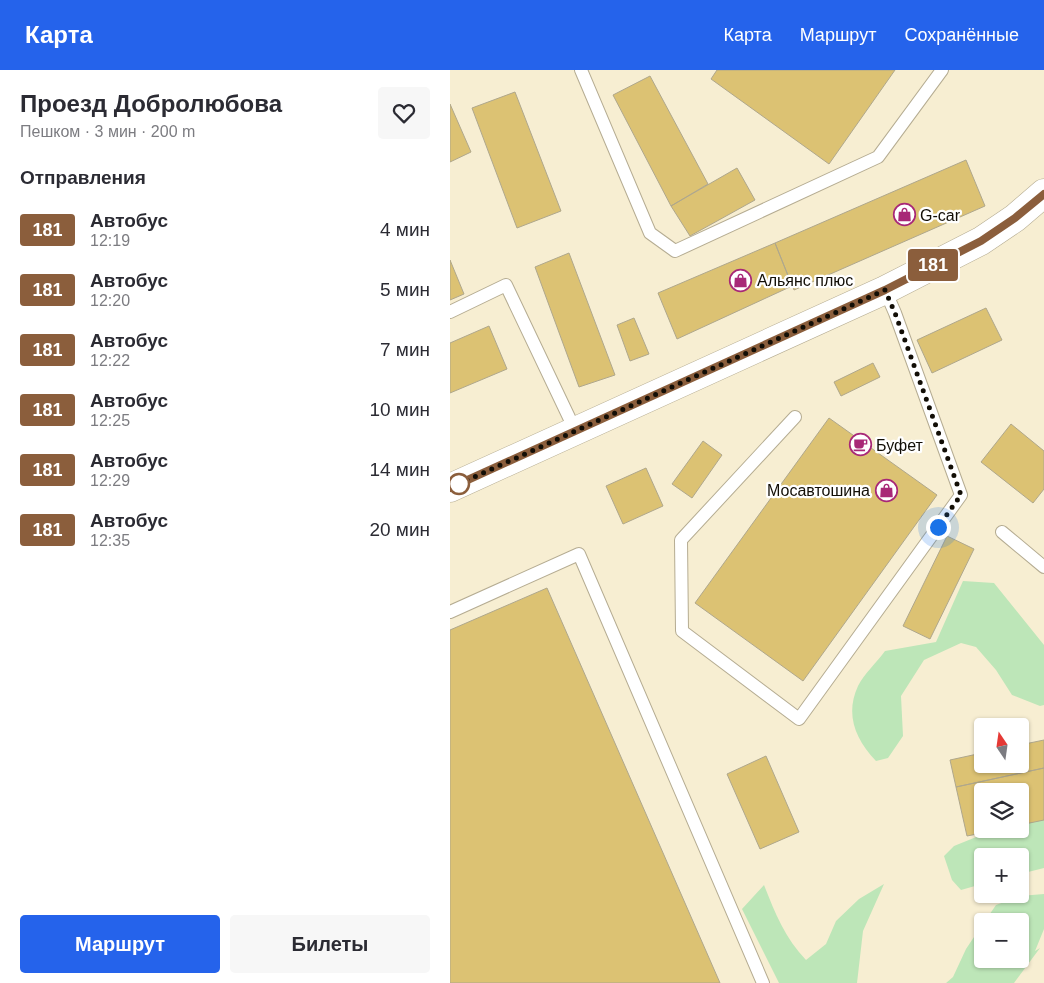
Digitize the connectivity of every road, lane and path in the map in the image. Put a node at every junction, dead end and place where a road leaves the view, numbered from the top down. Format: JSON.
{"nodes":[{"id":1,"x":581,"y":70,"type":"edge"},
{"id":2,"x":942,"y":70,"type":"edge"},
{"id":3,"x":1044,"y":194,"type":"edge"},
{"id":4,"x":885,"y":290,"type":"junction"},
{"id":5,"x":450,"y":312,"type":"edge"},
{"id":6,"x":795,"y":417,"type":"dead end"},
{"id":7,"x":575,"y":430,"type":"junction"},
{"id":8,"x":450,"y":488,"type":"edge"},
{"id":9,"x":1002,"y":532,"type":"dead end"},
{"id":10,"x":1044,"y":568,"type":"edge"},
{"id":11,"x":450,"y":612,"type":"edge"},
{"id":12,"x":763,"y":983,"type":"edge"}],
"edges":[{"from":1,"to":2,"type":"lane"},
{"from":3,"to":4,"type":"street"},
{"from":4,"to":6,"type":"lane"},
{"from":4,"to":7,"type":"street"},
{"from":5,"to":7,"type":"lane"},
{"from":7,"to":8,"type":"street"},
{"from":9,"to":10,"type":"lane"},
{"from":11,"to":12,"type":"lane"}]}
